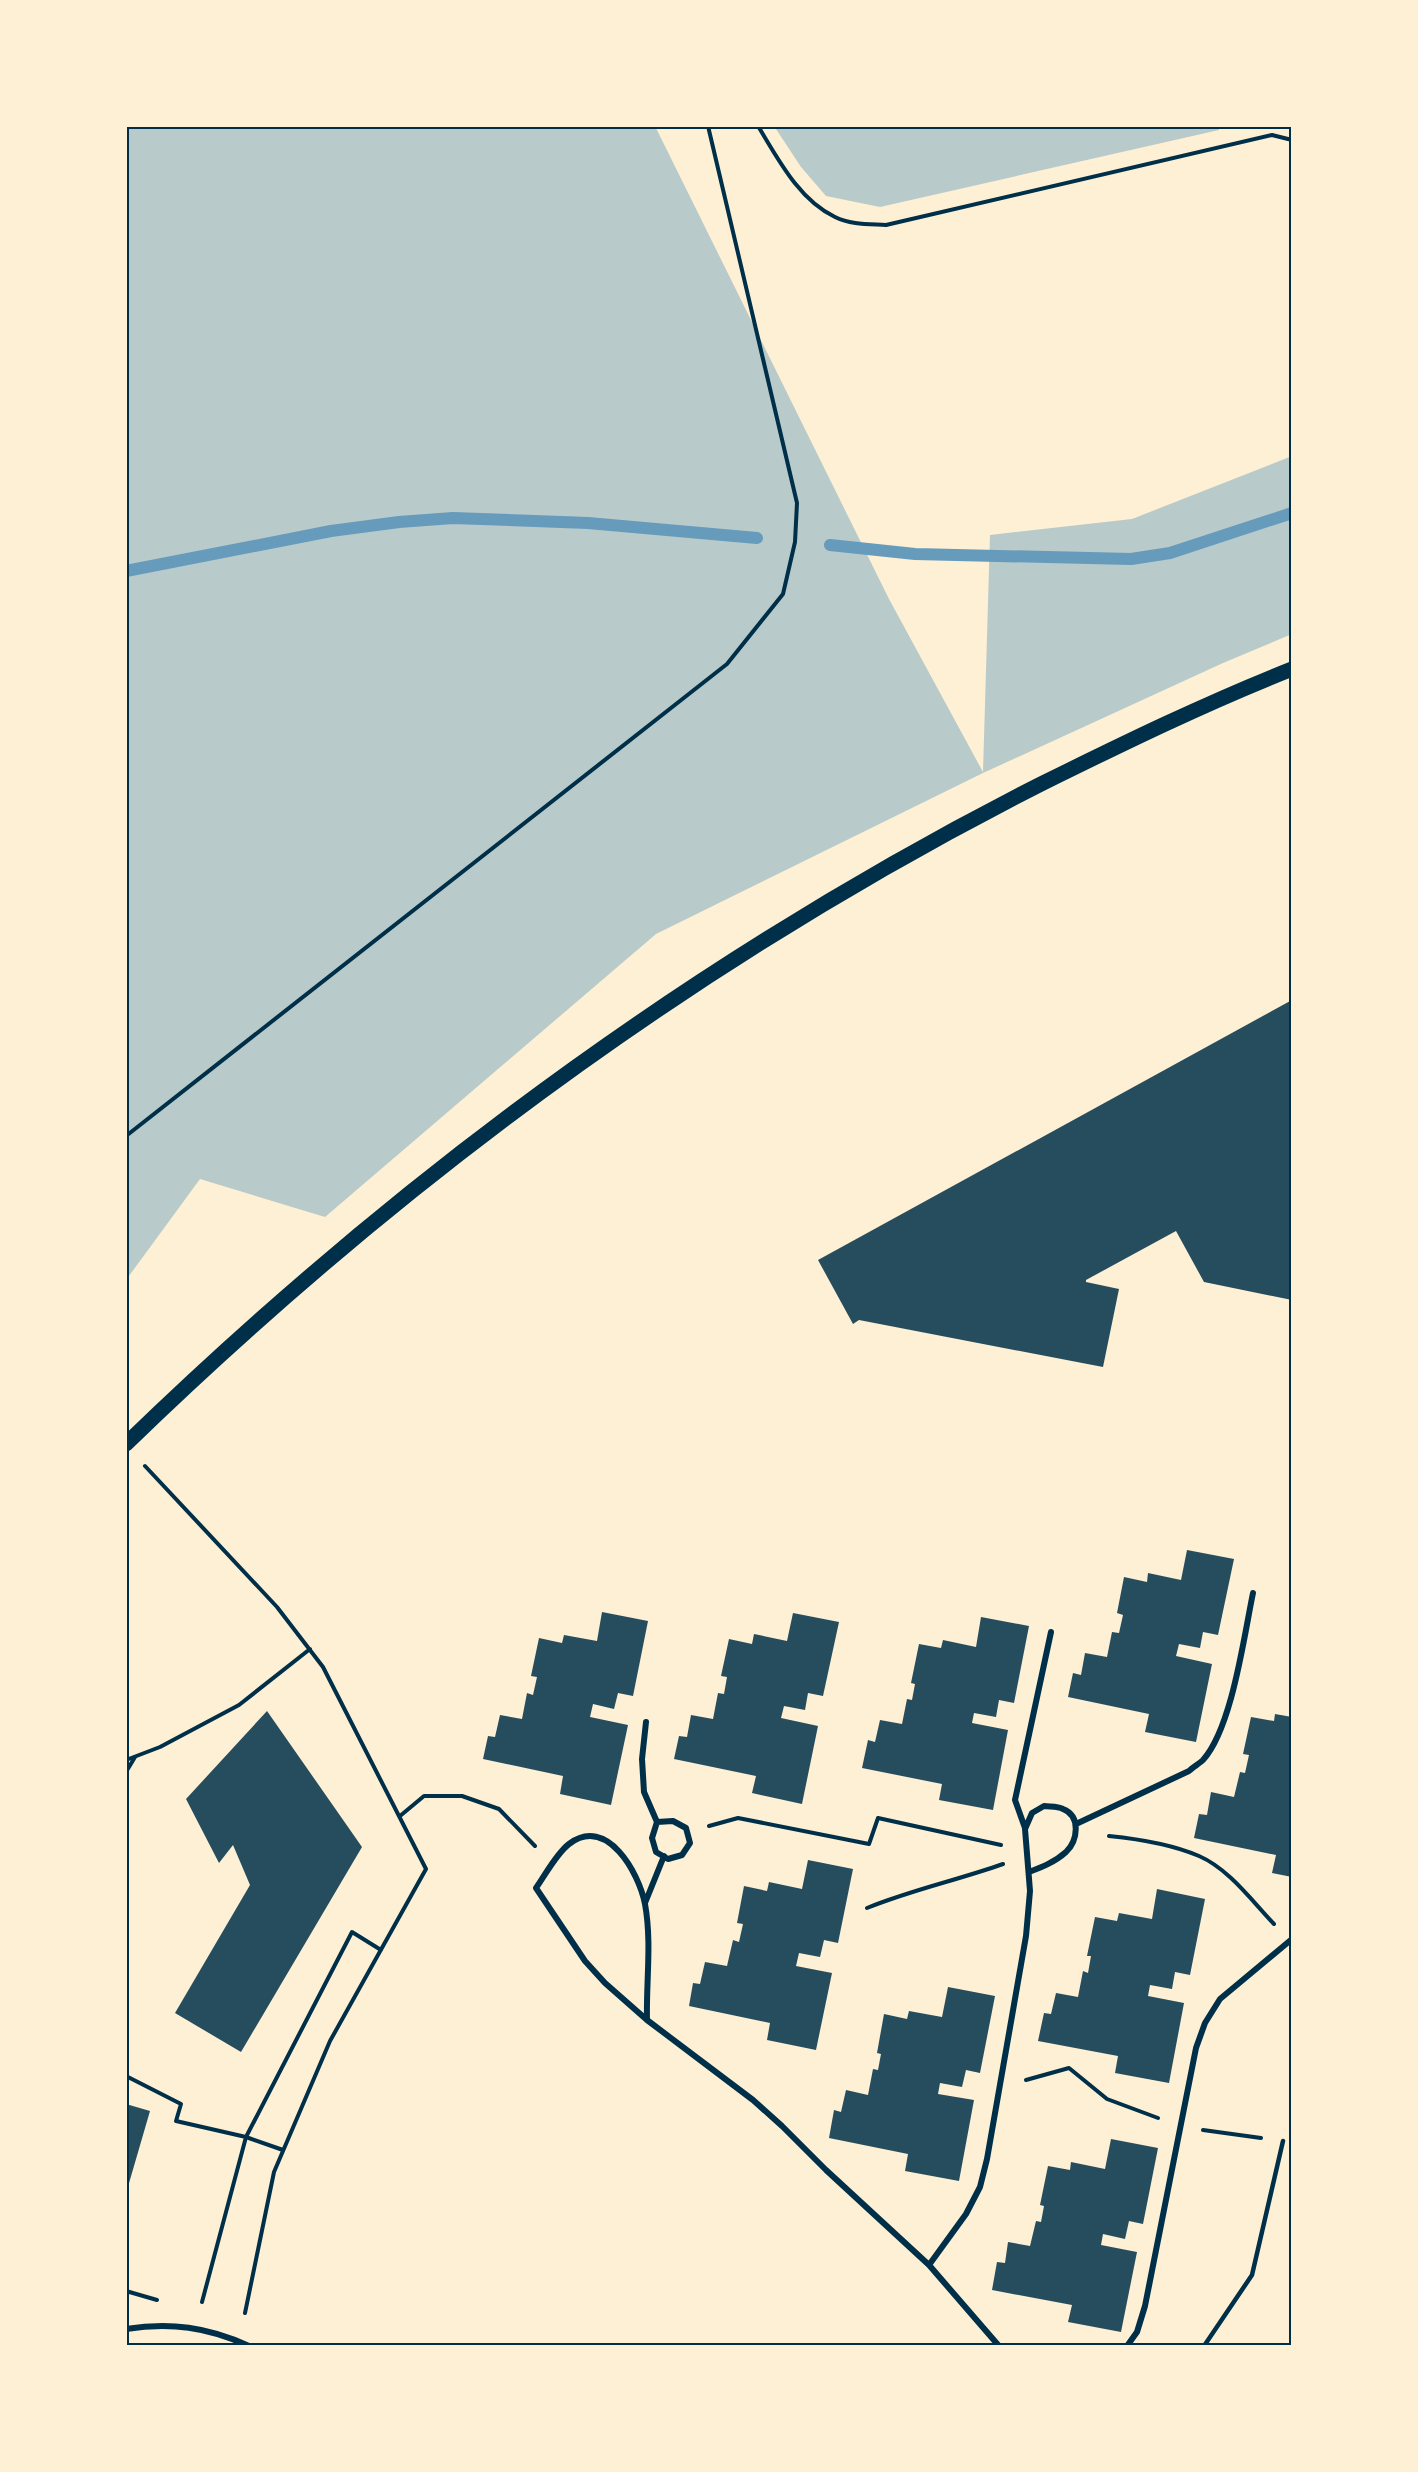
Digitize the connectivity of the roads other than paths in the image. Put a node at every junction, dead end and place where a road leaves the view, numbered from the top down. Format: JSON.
{"nodes":[{"id":1,"x":1292,"y":669,"type":"edge"},
{"id":2,"x":126,"y":1444,"type":"edge"},
{"id":3,"x":1253,"y":1593,"type":"dead end"},
{"id":4,"x":1051,"y":1632,"type":"dead end"},
{"id":5,"x":646,"y":1722,"type":"dead end"},
{"id":6,"x":657,"y":1822,"type":"junction"},
{"id":7,"x":1076,"y":1824,"type":"junction"},
{"id":8,"x":1025,"y":1829,"type":"junction"},
{"id":9,"x":664,"y":1856,"type":"junction"},
{"id":10,"x":1029,"y":1872,"type":"junction"},
{"id":11,"x":645,"y":1903,"type":"junction"},
{"id":12,"x":1291,"y":1940,"type":"edge"},
{"id":13,"x":647,"y":2020,"type":"junction"},
{"id":14,"x":1283,"y":2141,"type":"road end"},
{"id":15,"x":929,"y":2265,"type":"junction"},
{"id":16,"x":126,"y":2329,"type":"edge"},
{"id":17,"x":249,"y":2346,"type":"edge"},
{"id":18,"x":999,"y":2346,"type":"edge"},
{"id":19,"x":1128,"y":2346,"type":"edge"},
{"id":20,"x":1204,"y":2346,"type":"edge"}],
"edges":[{"from":1,"to":2,"type":"main road"},
{"from":3,"to":7,"type":"street"},
{"from":4,"to":8,"type":"street"},
{"from":5,"to":6,"type":"street"},
{"from":6,"to":9,"type":"street"},
{"from":6,"to":9,"type":"street"},
{"from":7,"to":8,"type":"street"},
{"from":7,"to":10,"type":"street"},
{"from":8,"to":10,"type":"street"},
{"from":9,"to":11,"type":"street"},
{"from":10,"to":15,"type":"street"},
{"from":11,"to":13,"type":"street"},
{"from":11,"to":13,"type":"street"},
{"from":12,"to":19,"type":"street"},
{"from":13,"to":15,"type":"street"},
{"from":14,"to":20,"type":"lane"},
{"from":15,"to":18,"type":"street"},
{"from":16,"to":17,"type":"street"}]}
